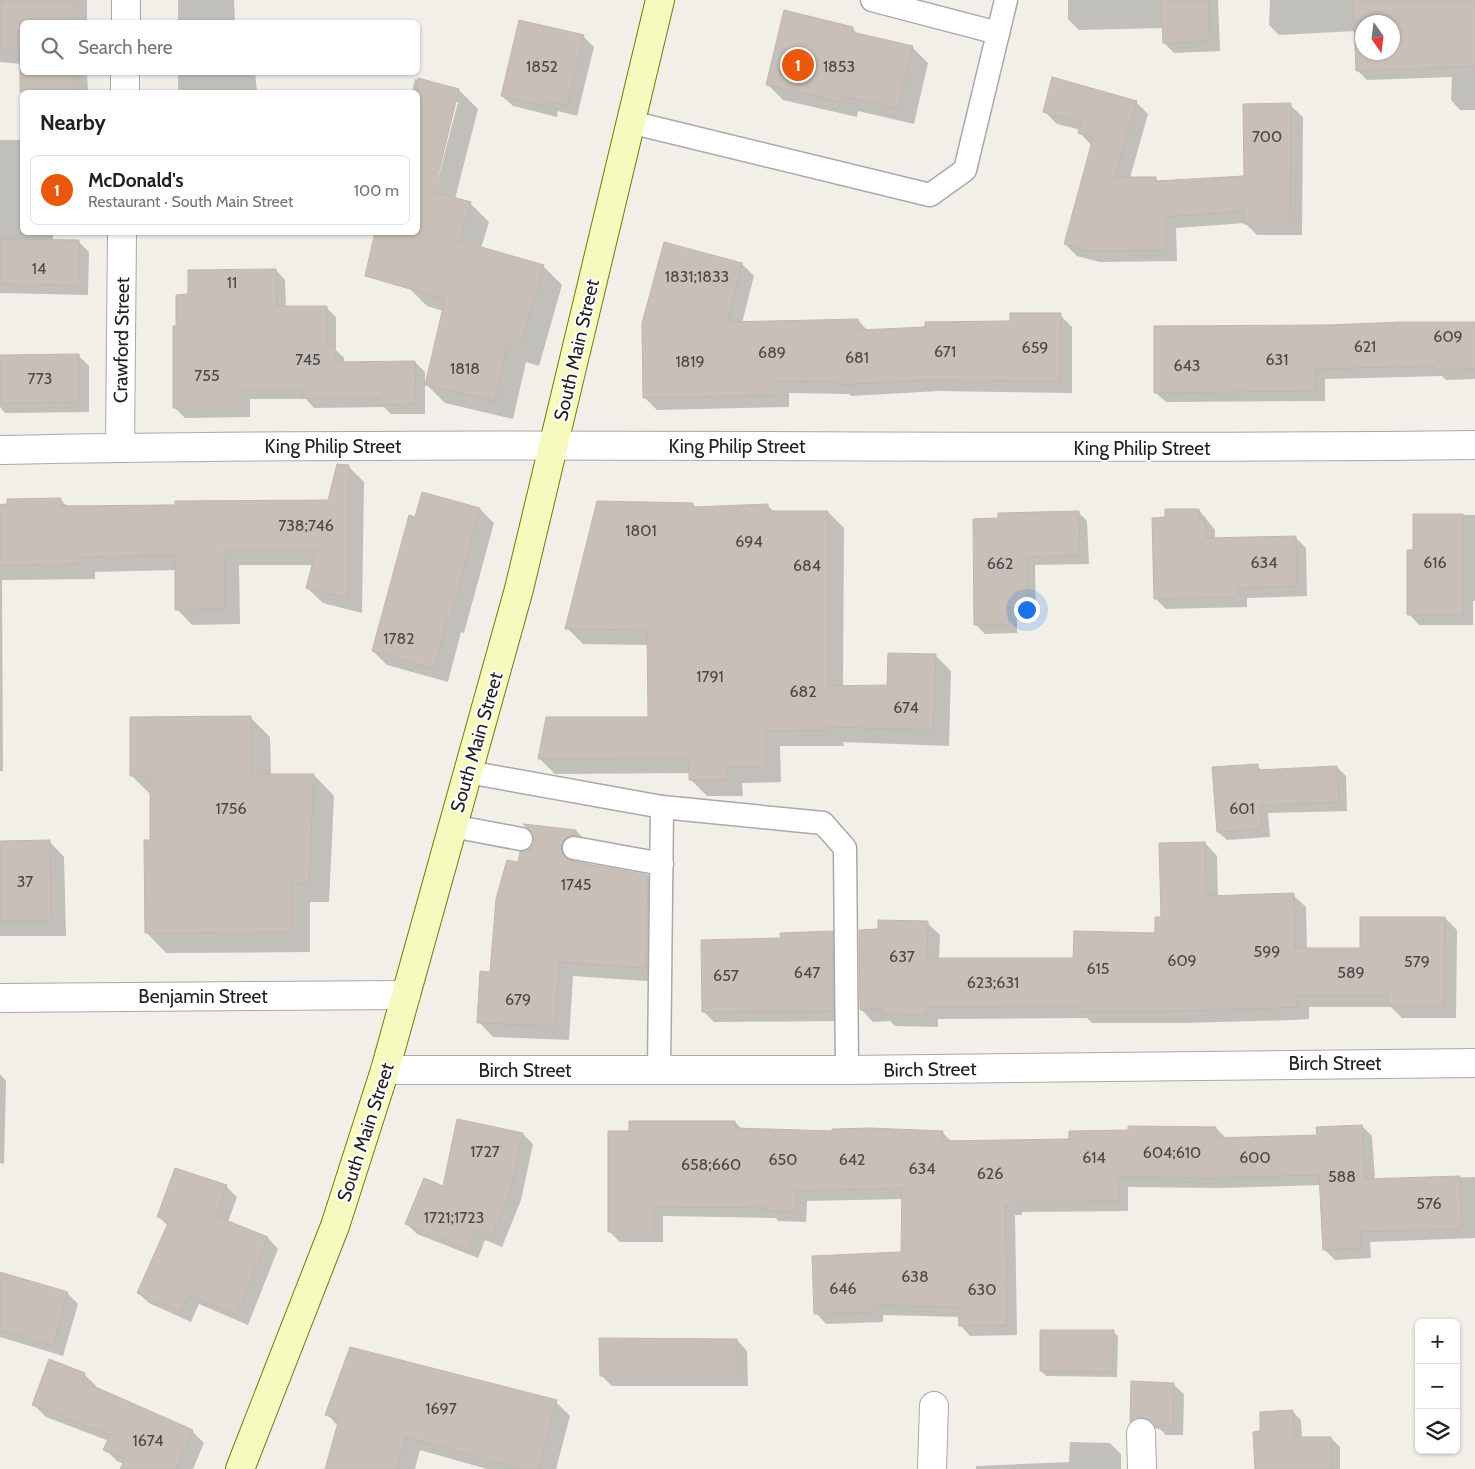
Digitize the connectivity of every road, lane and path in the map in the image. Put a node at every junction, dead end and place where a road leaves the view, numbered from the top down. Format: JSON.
{"nodes":[{"id":1,"x":126,"y":0,"type":"edge"},
{"id":2,"x":660,"y":0,"type":"edge"},
{"id":3,"x":872,"y":0,"type":"edge"},
{"id":4,"x":1006,"y":0,"type":"edge"},
{"id":5,"x":126,"y":20,"type":"edge"},
{"id":6,"x":998,"y":33,"type":"junction"},
{"id":7,"x":125,"y":75,"type":"edge"},
{"id":8,"x":125,"y":90,"type":"edge"},
{"id":9,"x":630,"y":122,"type":"junction"},
{"id":10,"x":122,"y":235,"type":"edge"},
{"id":11,"x":554,"y":444,"type":"junction"},
{"id":12,"x":1475,"y":445,"type":"edge"},
{"id":13,"x":120,"y":447,"type":"junction"},
{"id":14,"x":0,"y":450,"type":"edge"},
{"id":15,"x":468,"y":772,"type":"junction"},
{"id":16,"x":662,"y":807,"type":"junction"},
{"id":17,"x":452,"y":826,"type":"junction"},
{"id":18,"x":521,"y":840,"type":"dead end"},
{"id":19,"x":574,"y":848,"type":"dead end"},
{"id":20,"x":662,"y":864,"type":"junction"},
{"id":21,"x":406,"y":995,"type":"junction"},
{"id":22,"x":0,"y":998,"type":"edge"},
{"id":23,"x":1475,"y":1062,"type":"edge"},
{"id":24,"x":385,"y":1070,"type":"junction"},
{"id":25,"x":847,"y":1070,"type":"junction"},
{"id":26,"x":659,"y":1071,"type":"junction"},
{"id":27,"x":934,"y":1406,"type":"dead end"},
{"id":28,"x":1141,"y":1433,"type":"dead end"},
{"id":29,"x":240,"y":1469,"type":"edge"},
{"id":30,"x":932,"y":1469,"type":"edge"},
{"id":31,"x":1142,"y":1469,"type":"edge"}],
"edges":[{"from":1,"to":5,"type":"street"},
{"from":2,"to":9,"type":"main road","name":"South Main Street"},
{"from":3,"to":6,"type":"lane"},
{"from":4,"to":6,"type":"lane"},
{"from":6,"to":9,"type":"lane"},
{"from":7,"to":8,"type":"street"},
{"from":9,"to":11,"type":"main road","name":"South Main Street"},
{"from":10,"to":13,"type":"street","name":"Crawford Street"},
{"from":11,"to":12,"type":"street","name":"King Philip Street"},
{"from":11,"to":13,"type":"street","name":"King Philip Street"},
{"from":11,"to":15,"type":"main road","name":"South Main Street"},
{"from":13,"to":14,"type":"street","name":"King Philip Street"},
{"from":15,"to":16,"type":"lane"},
{"from":15,"to":17,"type":"main road","name":"South Main Street"},
{"from":16,"to":20,"type":"lane"},
{"from":16,"to":25,"type":"lane"},
{"from":17,"to":18,"type":"lane"},
{"from":17,"to":21,"type":"main road","name":"South Main Street"},
{"from":19,"to":20,"type":"lane"},
{"from":20,"to":26,"type":"lane"},
{"from":21,"to":22,"type":"street","name":"Benjamin Street"},
{"from":21,"to":24,"type":"main road","name":"South Main Street"},
{"from":23,"to":25,"type":"street","name":"Birch Street"},
{"from":24,"to":26,"type":"street","name":"Birch Street"},
{"from":24,"to":29,"type":"main road","name":"South Main Street"},
{"from":25,"to":26,"type":"street","name":"Birch Street"},
{"from":27,"to":30,"type":"street"},
{"from":28,"to":31,"type":"street"}]}
